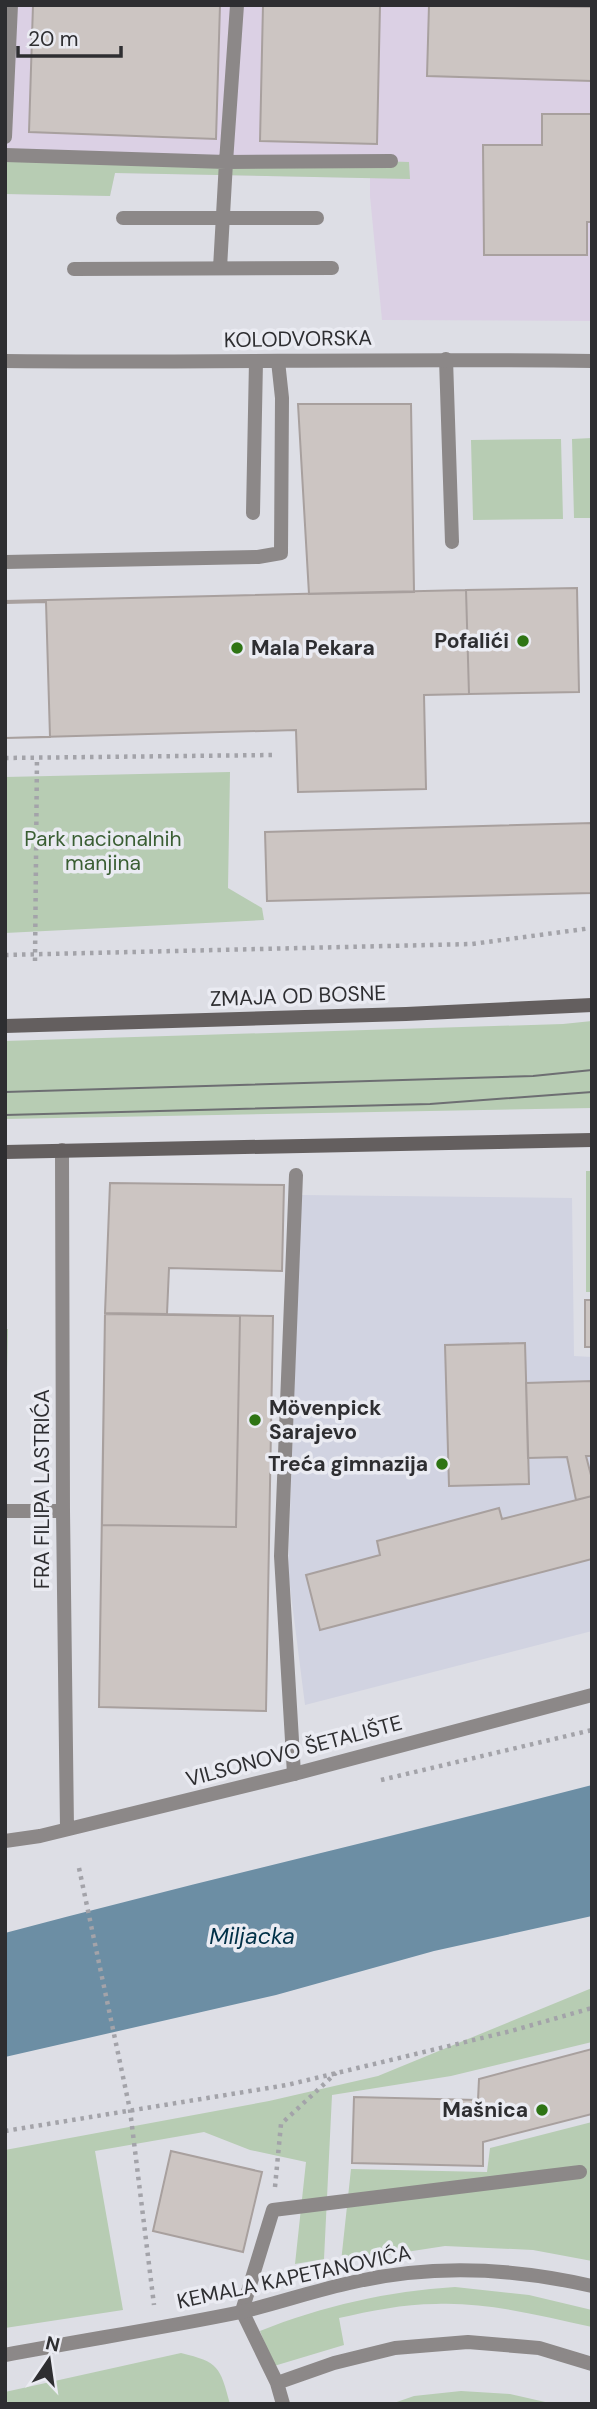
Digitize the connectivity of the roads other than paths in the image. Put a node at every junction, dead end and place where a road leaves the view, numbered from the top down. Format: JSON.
{"nodes":[{"id":1,"x":11,"y":5,"type":"edge"},
{"id":2,"x":237,"y":5,"type":"edge"},
{"id":3,"x":5,"y":137,"type":"edge"},
{"id":4,"x":5,"y":155,"type":"edge"},
{"id":5,"x":391,"y":161,"type":"dead end"},
{"id":6,"x":226,"y":162,"type":"junction"},
{"id":7,"x":122,"y":218,"type":"dead end"},
{"id":8,"x":317,"y":218,"type":"dead end"},
{"id":9,"x":223,"y":219,"type":"junction"},
{"id":10,"x":220,"y":268,"type":"junction"},
{"id":11,"x":332,"y":268,"type":"dead end"},
{"id":12,"x":74,"y":269,"type":"dead end"},
{"id":13,"x":446,"y":359,"type":"junction"},
{"id":14,"x":592,"y":360,"type":"edge"},
{"id":15,"x":5,"y":361,"type":"edge"},
{"id":16,"x":256,"y":361,"type":"junction"},
{"id":17,"x":278,"y":361,"type":"junction"},
{"id":18,"x":253,"y":513,"type":"dead end"},
{"id":19,"x":452,"y":542,"type":"dead end"},
{"id":20,"x":5,"y":562,"type":"edge"},
{"id":21,"x":592,"y":1005,"type":"edge"},
{"id":22,"x":5,"y":1026,"type":"edge"},
{"id":23,"x":592,"y":1140,"type":"edge"},
{"id":24,"x":62,"y":1150,"type":"junction"},
{"id":25,"x":5,"y":1152,"type":"edge"},
{"id":26,"x":296,"y":1175,"type":"dead end"},
{"id":27,"x":5,"y":1511,"type":"edge"},
{"id":28,"x":63,"y":1511,"type":"junction"},
{"id":29,"x":592,"y":1695,"type":"edge"},
{"id":30,"x":294,"y":1774,"type":"junction"},
{"id":31,"x":67,"y":1829,"type":"junction"},
{"id":32,"x":5,"y":1841,"type":"edge"},
{"id":33,"x":580,"y":2172,"type":"dead end"},
{"id":34,"x":592,"y":2286,"type":"edge"},
{"id":35,"x":242,"y":2311,"type":"junction"},
{"id":36,"x":5,"y":2355,"type":"edge"},
{"id":37,"x":592,"y":2364,"type":"edge"},
{"id":38,"x":277,"y":2383,"type":"junction"},
{"id":39,"x":283,"y":2404,"type":"edge"}],
"edges":[{"from":1,"to":3,"type":"street"},
{"from":2,"to":6,"type":"street"},
{"from":4,"to":6,"type":"street"},
{"from":5,"to":6,"type":"street"},
{"from":6,"to":9,"type":"street"},
{"from":7,"to":9,"type":"street"},
{"from":8,"to":9,"type":"street"},
{"from":9,"to":10,"type":"street"},
{"from":10,"to":11,"type":"street"},
{"from":10,"to":12,"type":"street"},
{"from":13,"to":14,"type":"street","name":"KOLODVORSKA"},
{"from":13,"to":17,"type":"street","name":"KOLODVORSKA"},
{"from":13,"to":19,"type":"street"},
{"from":15,"to":16,"type":"street","name":"KOLODVORSKA"},
{"from":16,"to":17,"type":"street","name":"KOLODVORSKA"},
{"from":16,"to":18,"type":"street"},
{"from":17,"to":20,"type":"street"},
{"from":21,"to":22,"type":"main road","name":"ZMAJA OD BOSNE"},
{"from":23,"to":24,"type":"main road"},
{"from":24,"to":25,"type":"main road"},
{"from":24,"to":28,"type":"street","name":"FRA FILIPA LASTRIĆA"},
{"from":26,"to":30,"type":"street"},
{"from":27,"to":28,"type":"street"},
{"from":28,"to":31,"type":"street","name":"FRA FILIPA LASTRIĆA"},
{"from":29,"to":30,"type":"street","name":"VILSONOVO ŠETALIŠTE"},
{"from":30,"to":31,"type":"street","name":"VILSONOVO ŠETALIŠTE"},
{"from":31,"to":32,"type":"street","name":"VILSONOVO ŠETALIŠTE"},
{"from":33,"to":35,"type":"street"},
{"from":34,"to":35,"type":"street","name":"KEMALA KAPETANOVIĆA"},
{"from":35,"to":36,"type":"street","name":"KEMALA KAPETANOVIĆA"},
{"from":35,"to":38,"type":"street"},
{"from":37,"to":38,"type":"street"},
{"from":38,"to":39,"type":"street"}]}
